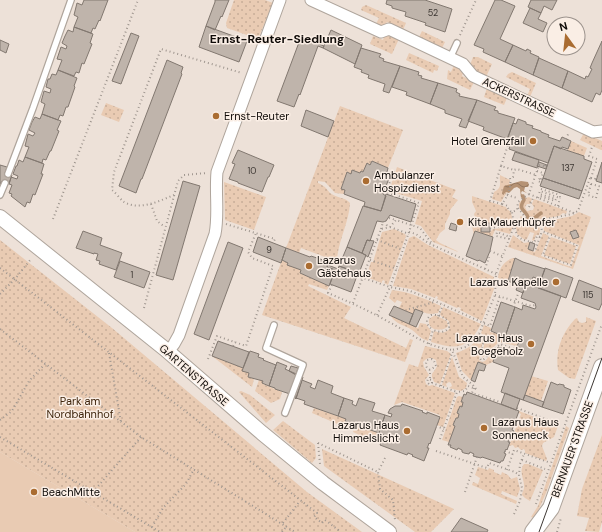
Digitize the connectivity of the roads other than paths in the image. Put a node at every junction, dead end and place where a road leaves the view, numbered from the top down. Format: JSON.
{"nodes":[{"id":1,"x":71,"y":0,"type":"edge"},
{"id":2,"x":280,"y":0,"type":"edge"},
{"id":3,"x":311,"y":0,"type":"edge"},
{"id":4,"x":456,"y":43,"type":"road end"},
{"id":5,"x":450,"y":58,"type":"junction"},
{"id":6,"x":602,"y":131,"type":"edge"},
{"id":7,"x":8,"y":174,"type":"dead end"},
{"id":8,"x":5,"y":183,"type":"dead end"},
{"id":9,"x":0,"y":196,"type":"edge"},
{"id":10,"x":0,"y":218,"type":"edge"},
{"id":11,"x":274,"y":325,"type":"dead end"},
{"id":12,"x":168,"y":352,"type":"junction"},
{"id":13,"x":602,"y":366,"type":"edge"},
{"id":14,"x":285,"y":413,"type":"dead end"},
{"id":15,"x":551,"y":508,"type":"junction"},
{"id":16,"x":392,"y":526,"type":"edge"},
{"id":17,"x":533,"y":532,"type":"edge"},
{"id":18,"x":547,"y":532,"type":"edge"}],
"edges":[{"from":1,"to":7,"type":"lane"},
{"from":2,"to":12,"type":"street"},
{"from":3,"to":5,"type":"street","name":"ACKERSTRASSE"},
{"from":4,"to":5,"type":"lane"},
{"from":5,"to":6,"type":"street","name":"ACKERSTRASSE"},
{"from":8,"to":9,"type":"lane"},
{"from":10,"to":12,"type":"street","name":"GARTENSTRASSE"},
{"from":11,"to":14,"type":"lane"},
{"from":12,"to":16,"type":"street","name":"GARTENSTRASSE"},
{"from":13,"to":15,"type":"main road","name":"BERNAUER STRASSE"},
{"from":15,"to":17,"type":"main road","name":"BERNAUER STRASSE"},
{"from":15,"to":18,"type":"main road","name":"BERNAUER STRASSE"}]}
